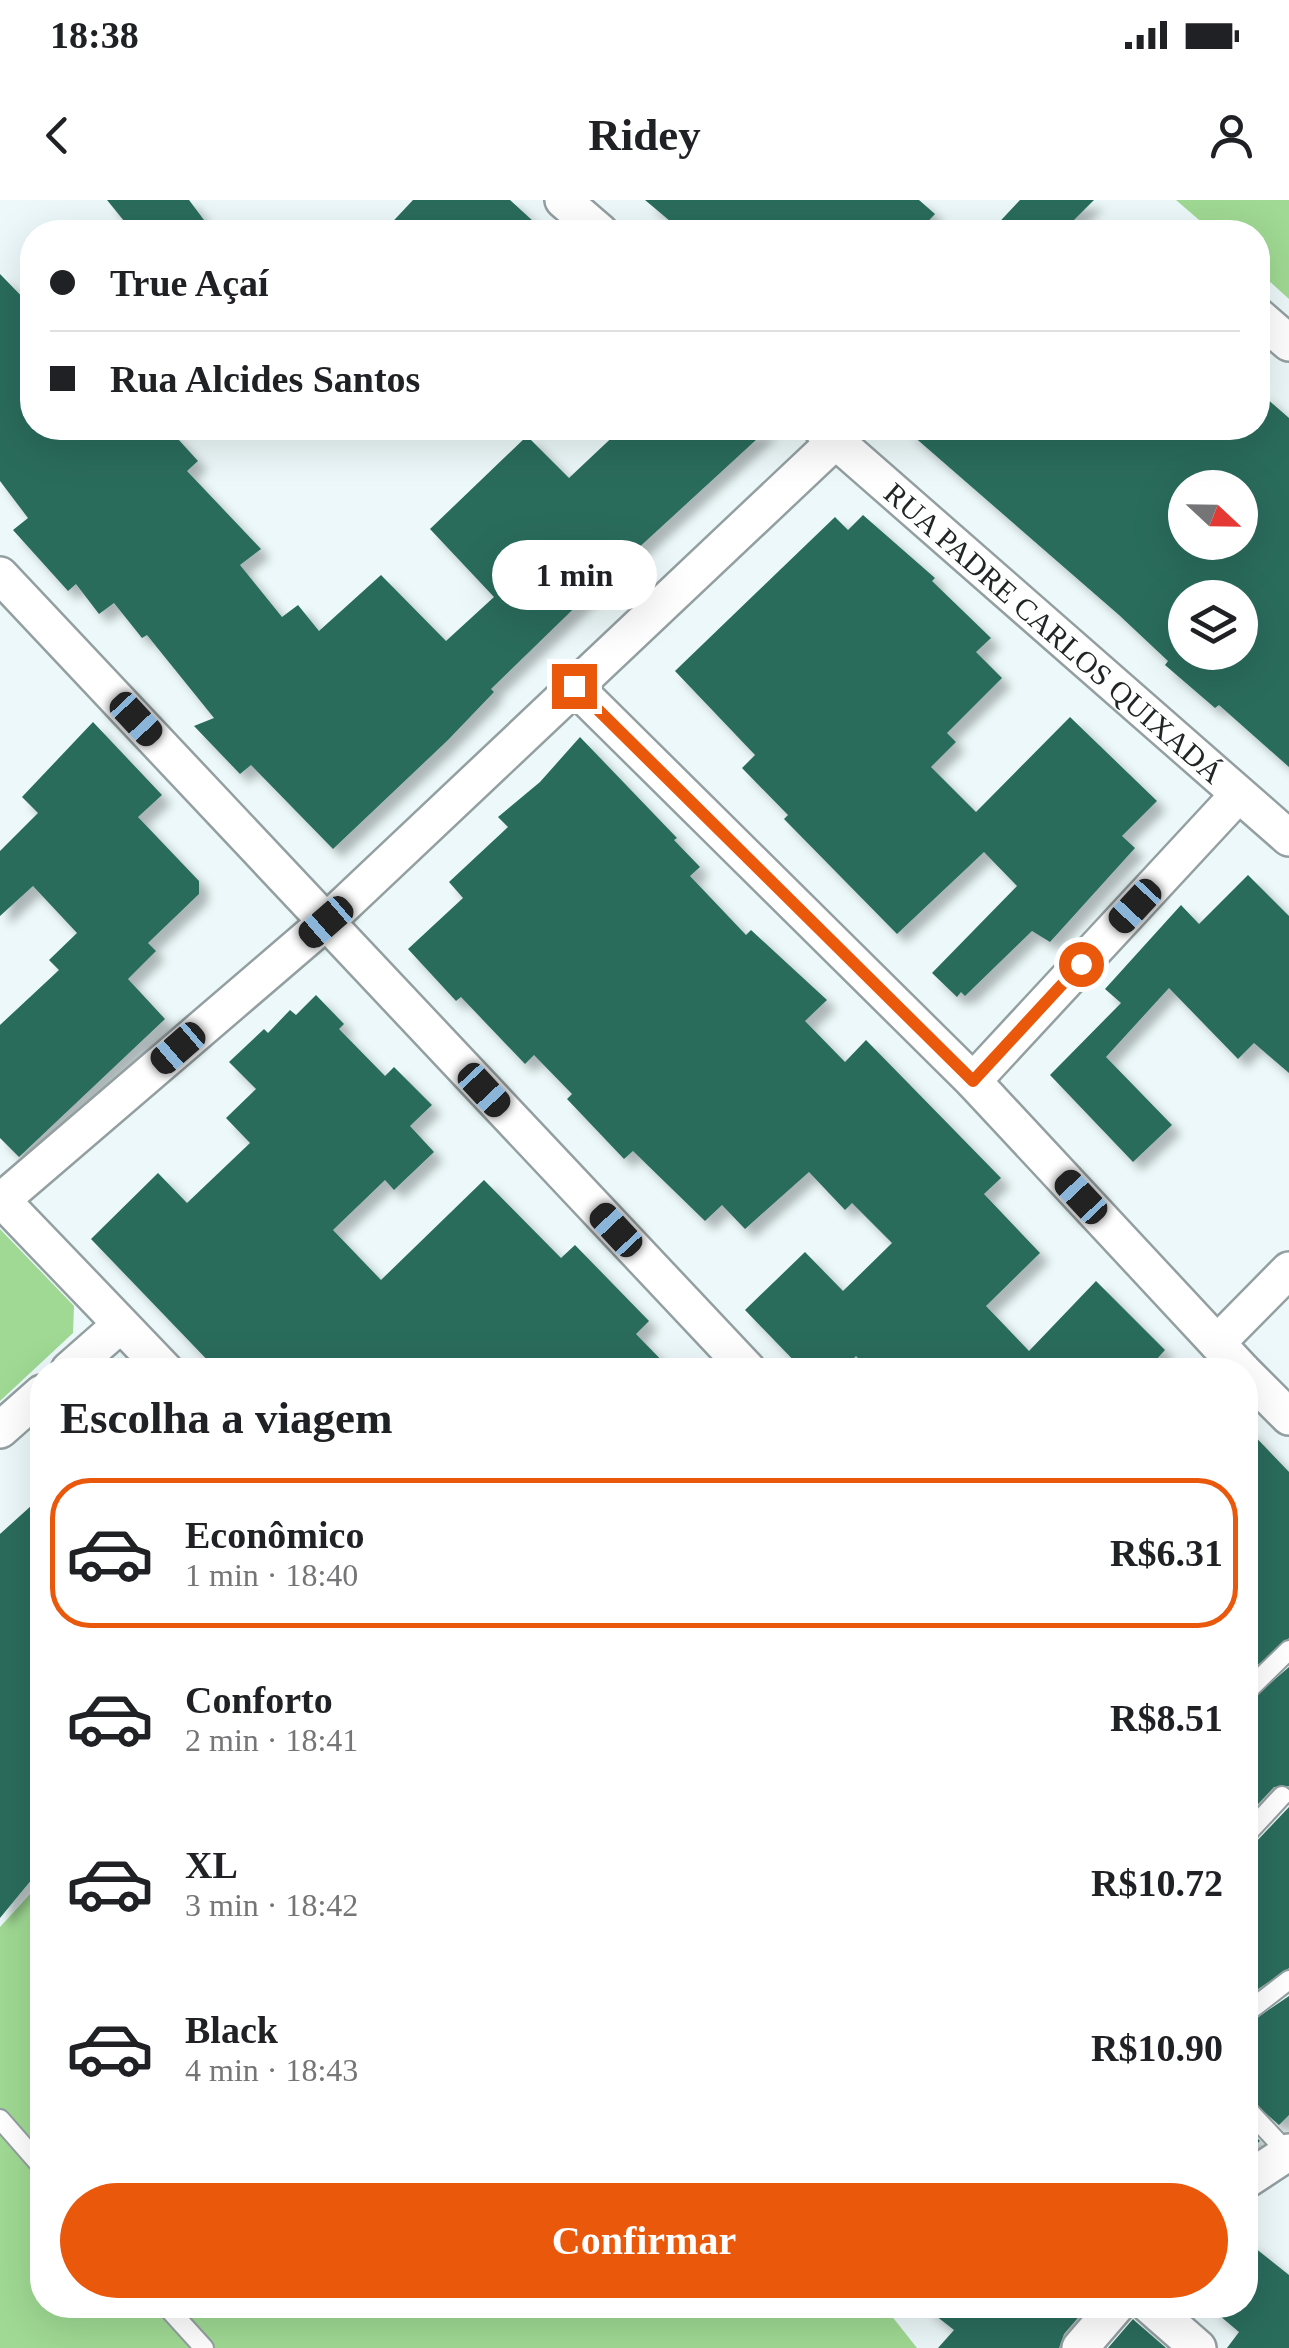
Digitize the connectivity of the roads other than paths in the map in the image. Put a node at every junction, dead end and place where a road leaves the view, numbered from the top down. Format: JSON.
{"nodes":[{"id":1,"x":563,"y":200,"type":"edge"},
{"id":2,"x":586,"y":220,"type":"edge"},
{"id":3,"x":1270,"y":327,"type":"edge"},
{"id":4,"x":1289,"y":343,"type":"edge"},
{"id":5,"x":827,"y":440,"type":"edge"},
{"id":6,"x":844,"y":440,"type":"edge"},
{"id":7,"x":0,"y":574,"type":"edge"},
{"id":8,"x":574,"y":686,"type":"junction"},
{"id":9,"x":1238,"y":795,"type":"junction"},
{"id":10,"x":1289,"y":838,"type":"edge"},
{"id":11,"x":326,"y":922,"type":"junction"},
{"id":12,"x":973,"y":1081,"type":"junction"},
{"id":13,"x":1,"y":1199,"type":"edge"},
{"id":14,"x":1289,"y":1270,"type":"edge"},
{"id":15,"x":120,"y":1326,"type":"junction"},
{"id":16,"x":83,"y":1358,"type":"edge"},
{"id":17,"x":153,"y":1358,"type":"edge"},
{"id":18,"x":737,"y":1358,"type":"edge"},
{"id":19,"x":1224,"y":1358,"type":"edge"},
{"id":20,"x":1231,"y":1358,"type":"edge"},
{"id":21,"x":1258,"y":1390,"type":"edge"},
{"id":22,"x":30,"y":1404,"type":"edge"},
{"id":23,"x":1289,"y":1418,"type":"edge"},
{"id":24,"x":0,"y":1430,"type":"edge"},
{"id":25,"x":1289,"y":1650,"type":"edge"},
{"id":26,"x":1258,"y":1680,"type":"edge"},
{"id":27,"x":1282,"y":1796,"type":"dead end"},
{"id":28,"x":1258,"y":1822,"type":"edge"},
{"id":29,"x":1289,"y":1980,"type":"edge"},
{"id":30,"x":1258,"y":2004,"type":"edge"},
{"id":31,"x":0,"y":2119,"type":"edge"},
{"id":32,"x":1258,"y":2121,"type":"edge"},
{"id":33,"x":1288,"y":2152,"type":"edge"},
{"id":34,"x":30,"y":2153,"type":"edge"},
{"id":35,"x":1258,"y":2172,"type":"edge"},
{"id":36,"x":177,"y":2318,"type":"edge"},
{"id":37,"x":1105,"y":2318,"type":"edge"},
{"id":38,"x":1164,"y":2318,"type":"edge"},
{"id":39,"x":204,"y":2348,"type":"edge"},
{"id":40,"x":1080,"y":2348,"type":"edge"},
{"id":41,"x":1198,"y":2348,"type":"edge"}],
"edges":[{"from":1,"to":2,"type":"street"},
{"from":3,"to":4,"type":"street"},
{"from":5,"to":8,"type":"street"},
{"from":6,"to":9,"type":"street","name":"RUA PADRE CARLOS QUIXADÁ"},
{"from":7,"to":11,"type":"street"},
{"from":8,"to":11,"type":"street"},
{"from":8,"to":12,"type":"street"},
{"from":9,"to":10,"type":"street","name":"RUA PADRE CARLOS QUIXADÁ"},
{"from":9,"to":12,"type":"street"},
{"from":11,"to":13,"type":"street"},
{"from":11,"to":18,"type":"street"},
{"from":12,"to":19,"type":"street"},
{"from":13,"to":15,"type":"street"},
{"from":14,"to":20,"type":"street"},
{"from":15,"to":16,"type":"street"},
{"from":15,"to":17,"type":"street"},
{"from":21,"to":23,"type":"street"},
{"from":22,"to":24,"type":"street"},
{"from":25,"to":26,"type":"lane"},
{"from":27,"to":28,"type":"lane"},
{"from":29,"to":30,"type":"lane"},
{"from":31,"to":34,"type":"lane"},
{"from":32,"to":33,"type":"lane"},
{"from":33,"to":35,"type":"street"},
{"from":36,"to":39,"type":"lane"},
{"from":37,"to":40,"type":"street"},
{"from":38,"to":41,"type":"street"}]}
